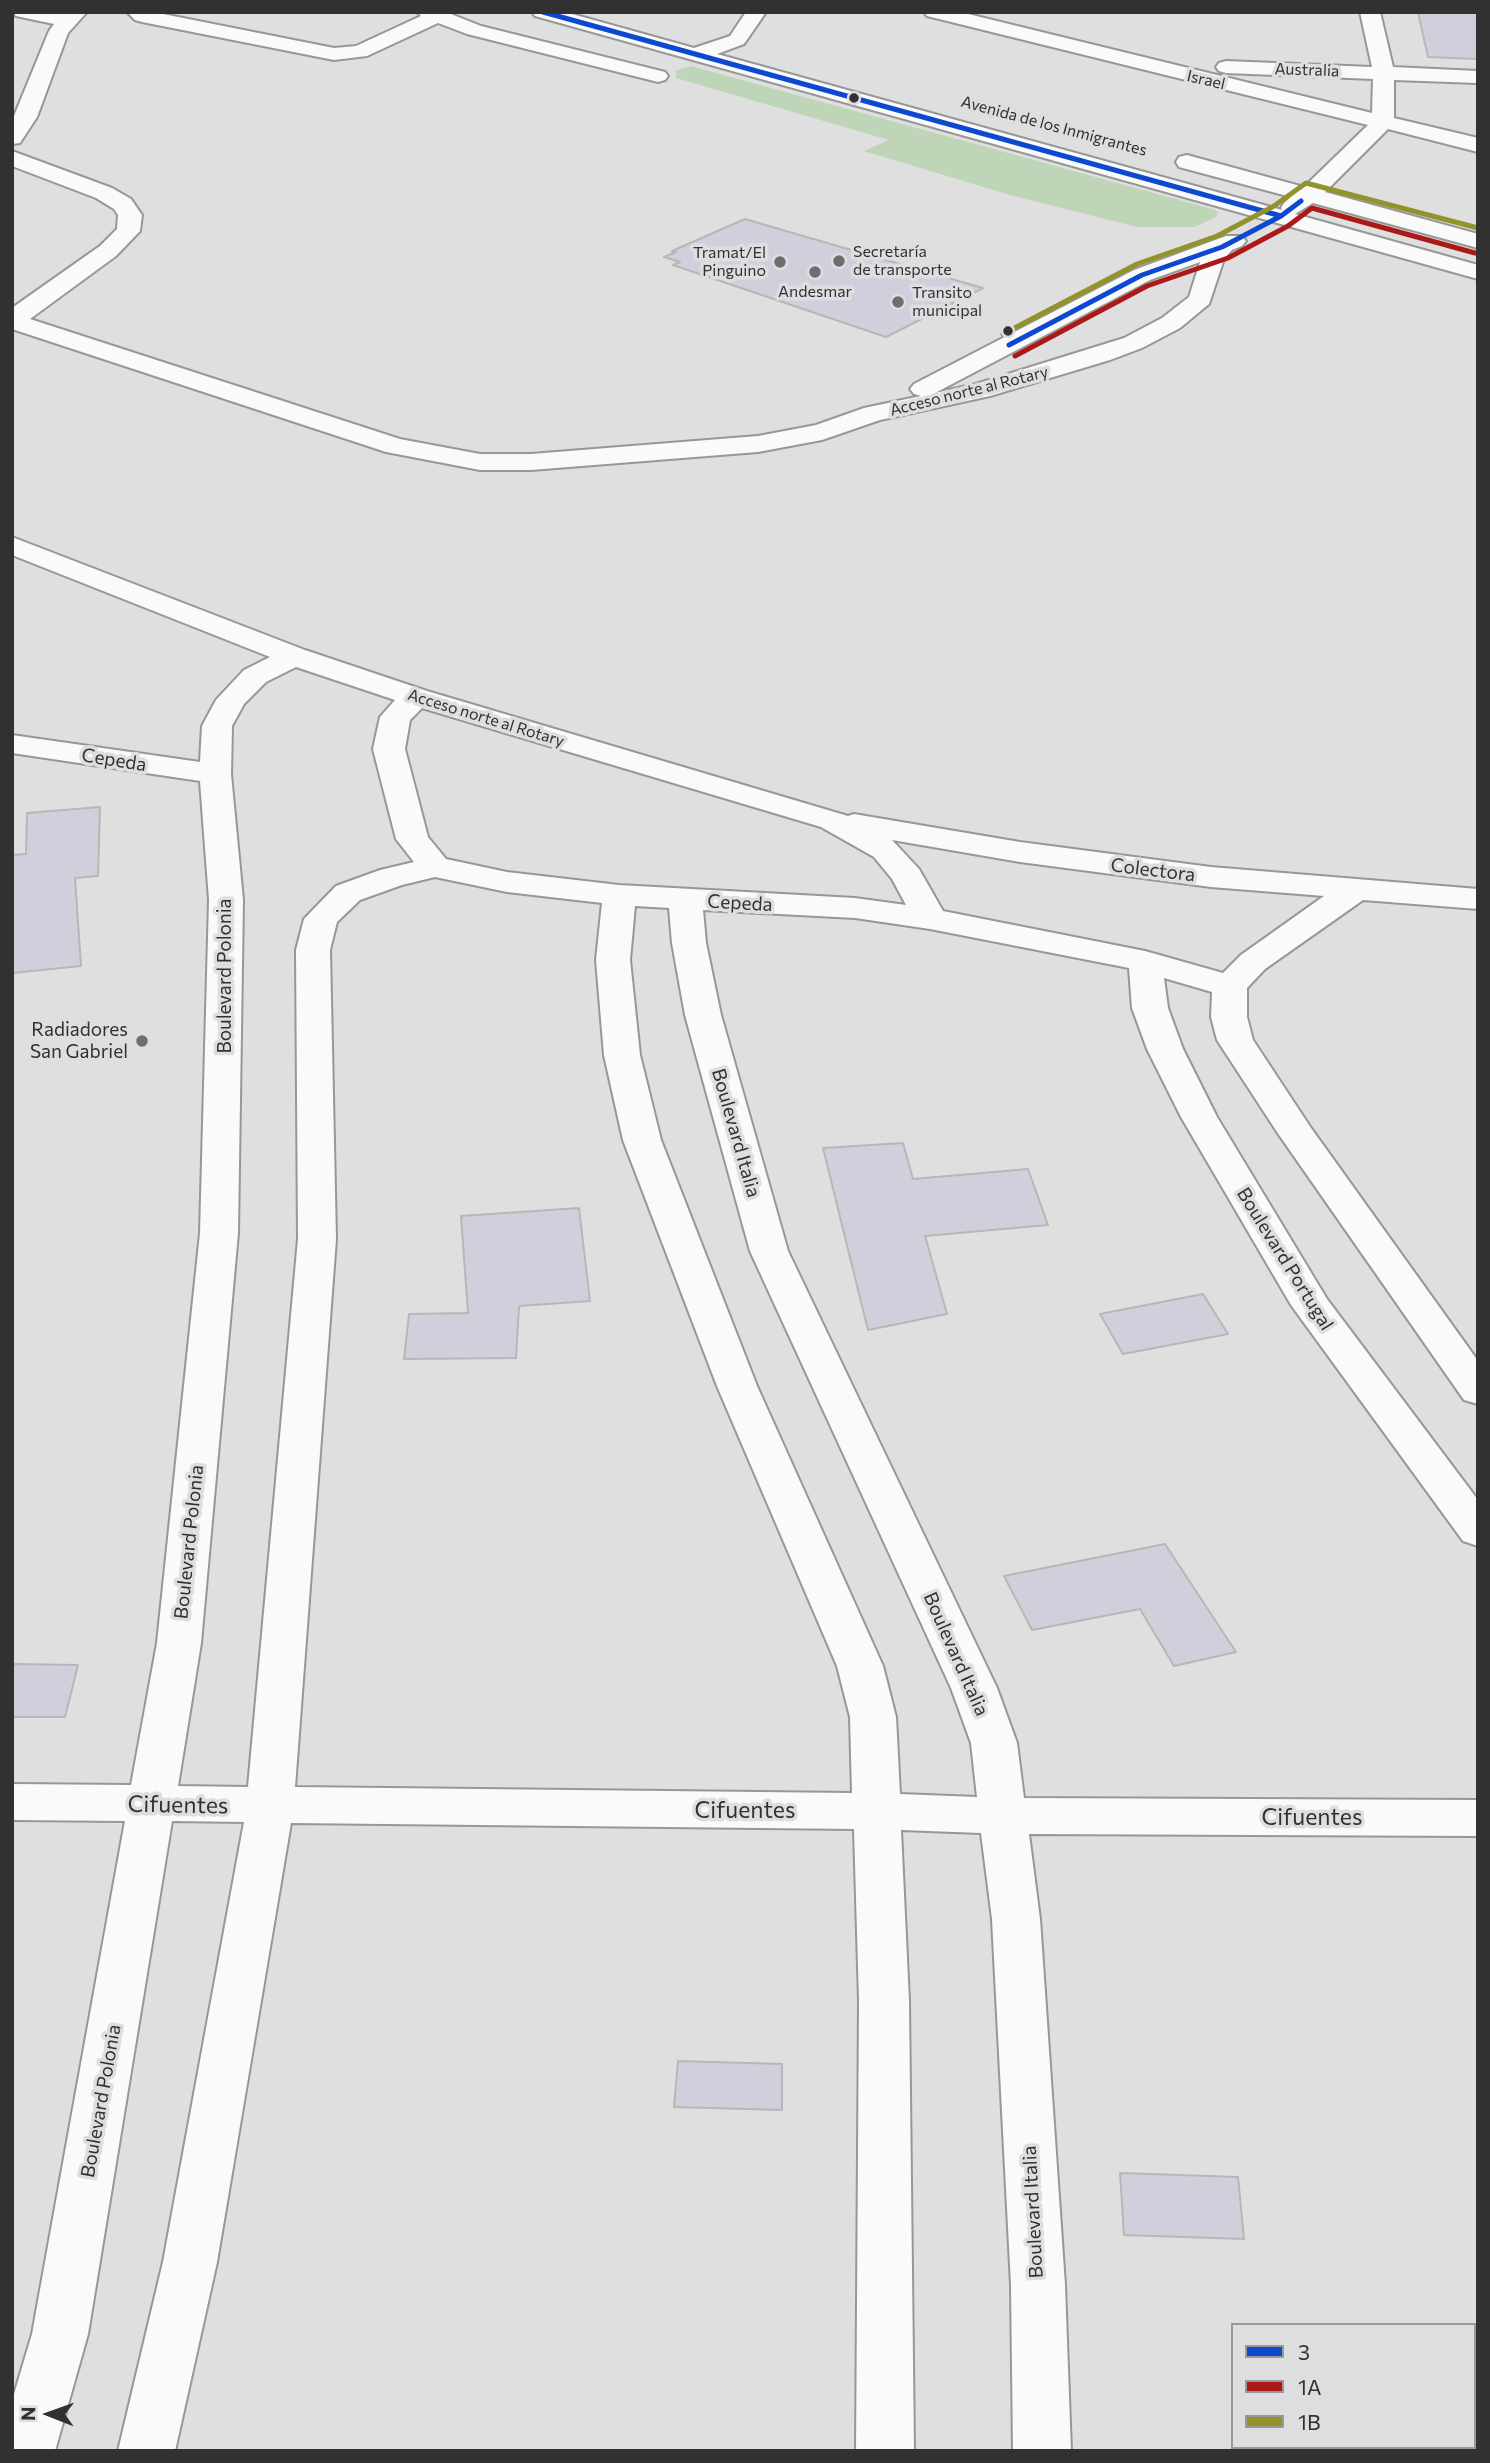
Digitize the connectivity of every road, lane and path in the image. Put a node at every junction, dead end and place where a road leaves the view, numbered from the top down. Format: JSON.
{"nodes":[{"id":1,"x":23,"y":12,"type":"edge"},
{"id":2,"x":137,"y":12,"type":"edge"},
{"id":3,"x":542,"y":12,"type":"edge"},
{"id":4,"x":757,"y":12,"type":"edge"},
{"id":5,"x":934,"y":12,"type":"edge"},
{"id":6,"x":1370,"y":12,"type":"edge"},
{"id":7,"x":432,"y":14,"type":"edge"},
{"id":8,"x":72,"y":17,"type":"edge"},
{"id":9,"x":697,"y":30,"type":"dead end"},
{"id":10,"x":737,"y":40,"type":"junction"},
{"id":11,"x":764,"y":47,"type":"dead end"},
{"id":12,"x":697,"y":54,"type":"junction"},
{"id":13,"x":1137,"y":64,"type":"junction"},
{"id":14,"x":1384,"y":74,"type":"junction"},
{"id":15,"x":658,"y":76,"type":"dead end"},
{"id":16,"x":1478,"y":77,"type":"edge"},
{"id":17,"x":1383,"y":122,"type":"junction"},
{"id":18,"x":12,"y":138,"type":"edge"},
{"id":19,"x":1478,"y":145,"type":"edge"},
{"id":20,"x":1163,"y":155,"type":"dead end"},
{"id":21,"x":12,"y":158,"type":"edge"},
{"id":22,"x":1309,"y":195,"type":"junction"},
{"id":23,"x":1281,"y":216,"type":"junction"},
{"id":24,"x":1478,"y":241,"type":"edge"},
{"id":25,"x":1222,"y":247,"type":"junction"},
{"id":26,"x":1478,"y":272,"type":"edge"},
{"id":27,"x":1142,"y":275,"type":"junction"},
{"id":28,"x":1201,"y":293,"type":"junction"},
{"id":29,"x":12,"y":321,"type":"edge"},
{"id":30,"x":1009,"y":345,"type":"junction"},
{"id":31,"x":1065,"y":366,"type":"junction"},
{"id":32,"x":873,"y":414,"type":"junction"},
{"id":33,"x":12,"y":545,"type":"edge"},
{"id":34,"x":294,"y":656,"type":"junction"},
{"id":35,"x":416,"y":697,"type":"junction"},
{"id":36,"x":12,"y":744,"type":"edge"},
{"id":37,"x":215,"y":774,"type":"junction"},
{"id":38,"x":832,"y":820,"type":"junction"},
{"id":39,"x":435,"y":867,"type":"junction"},
{"id":40,"x":1356,"y":889,"type":"junction"},
{"id":41,"x":619,"y":895,"type":"junction"},
{"id":42,"x":1478,"y":899,"type":"edge"},
{"id":43,"x":685,"y":900,"type":"junction"},
{"id":44,"x":930,"y":919,"type":"junction"},
{"id":45,"x":1144,"y":961,"type":"junction"},
{"id":46,"x":1230,"y":986,"type":"junction"},
{"id":47,"x":1478,"y":1391,"type":"edge"},
{"id":48,"x":1478,"y":1531,"type":"edge"},
{"id":49,"x":12,"y":1802,"type":"edge"},
{"id":50,"x":152,"y":1804,"type":"junction"},
{"id":51,"x":270,"y":1807,"type":"junction"},
{"id":52,"x":876,"y":1811,"type":"junction"},
{"id":53,"x":1005,"y":1816,"type":"junction"},
{"id":54,"x":1478,"y":1818,"type":"edge"},
{"id":55,"x":26,"y":2451,"type":"edge"},
{"id":56,"x":146,"y":2451,"type":"edge"},
{"id":57,"x":885,"y":2451,"type":"edge"},
{"id":58,"x":1042,"y":2451,"type":"edge"}],
"edges":[{"from":1,"to":8,"type":"street"},
{"from":2,"to":7,"type":"street"},
{"from":3,"to":12,"type":"street","name":"Avenida de los Inmigrantes"},
{"from":4,"to":10,"type":"street"},
{"from":5,"to":13,"type":"street","name":"Israel"},
{"from":6,"to":14,"type":"street"},
{"from":7,"to":15,"type":"street"},
{"from":8,"to":18,"type":"street"},
{"from":9,"to":10,"type":"street"},
{"from":10,"to":11,"type":"street"},
{"from":10,"to":12,"type":"street"},
{"from":12,"to":23,"type":"street","name":"Avenida de los Inmigrantes"},
{"from":13,"to":14,"type":"street","name":"Australia"},
{"from":13,"to":17,"type":"street","name":"Israel"},
{"from":14,"to":16,"type":"street","name":"Australia"},
{"from":14,"to":17,"type":"street"},
{"from":17,"to":19,"type":"street","name":"Israel"},
{"from":17,"to":22,"type":"street","name":"Acceso norte al Rotary"},
{"from":20,"to":22,"type":"street","name":"Avenida de los Inmigrantes"},
{"from":21,"to":29,"type":"street","name":"Acceso norte al Rotary"},
{"from":22,"to":23,"type":"street","name":"Acceso norte al Rotary"},
{"from":22,"to":24,"type":"street","name":"Avenida de los Inmigrantes"},
{"from":23,"to":25,"type":"street","name":"Acceso norte al Rotary"},
{"from":23,"to":26,"type":"street","name":"Avenida de los Inmigrantes"},
{"from":25,"to":27,"type":"street","name":"Acceso norte al Rotary"},
{"from":25,"to":28,"type":"street"},
{"from":27,"to":28,"type":"street"},
{"from":27,"to":30,"type":"street","name":"Acceso norte al Rotary"},
{"from":28,"to":31,"type":"street","name":"Acceso norte al Rotary"},
{"from":29,"to":32,"type":"street","name":"Acceso norte al Rotary"},
{"from":30,"to":31,"type":"street"},
{"from":30,"to":32,"type":"street","name":"Acceso norte al Rotary"},
{"from":31,"to":32,"type":"street","name":"Acceso norte al Rotary"},
{"from":33,"to":34,"type":"street","name":"Acceso norte al Rotary"},
{"from":34,"to":35,"type":"street","name":"Acceso norte al Rotary"},
{"from":34,"to":37,"type":"street","name":"Boulevard Polonia"},
{"from":35,"to":38,"type":"street","name":"Acceso norte al Rotary"},
{"from":35,"to":39,"type":"street"},
{"from":36,"to":37,"type":"street","name":"Cepeda"},
{"from":37,"to":50,"type":"street","name":"Boulevard Polonia"},
{"from":38,"to":40,"type":"street","name":"Colectora"},
{"from":38,"to":44,"type":"street","name":"Acceso norte al Rotary"},
{"from":39,"to":41,"type":"street","name":"Cepeda"},
{"from":39,"to":51,"type":"street"},
{"from":40,"to":42,"type":"street","name":"Colectora"},
{"from":40,"to":46,"type":"street"},
{"from":41,"to":43,"type":"street","name":"Cepeda"},
{"from":41,"to":52,"type":"street"},
{"from":43,"to":44,"type":"street","name":"Cepeda"},
{"from":43,"to":53,"type":"street","name":"Boulevard Italia"},
{"from":44,"to":45,"type":"street","name":"Cepeda"},
{"from":45,"to":46,"type":"street","name":"Cepeda"},
{"from":45,"to":48,"type":"street","name":"Boulevard Portugal"},
{"from":46,"to":47,"type":"street"},
{"from":49,"to":50,"type":"street","name":"Cifuentes"},
{"from":50,"to":51,"type":"street","name":"Cifuentes"},
{"from":50,"to":55,"type":"street","name":"Boulevard Polonia"},
{"from":51,"to":52,"type":"street","name":"Cifuentes"},
{"from":51,"to":56,"type":"street"},
{"from":52,"to":53,"type":"street","name":"Cifuentes"},
{"from":52,"to":57,"type":"street"},
{"from":53,"to":54,"type":"street","name":"Cifuentes"},
{"from":53,"to":58,"type":"street","name":"Boulevard Italia"}]}
